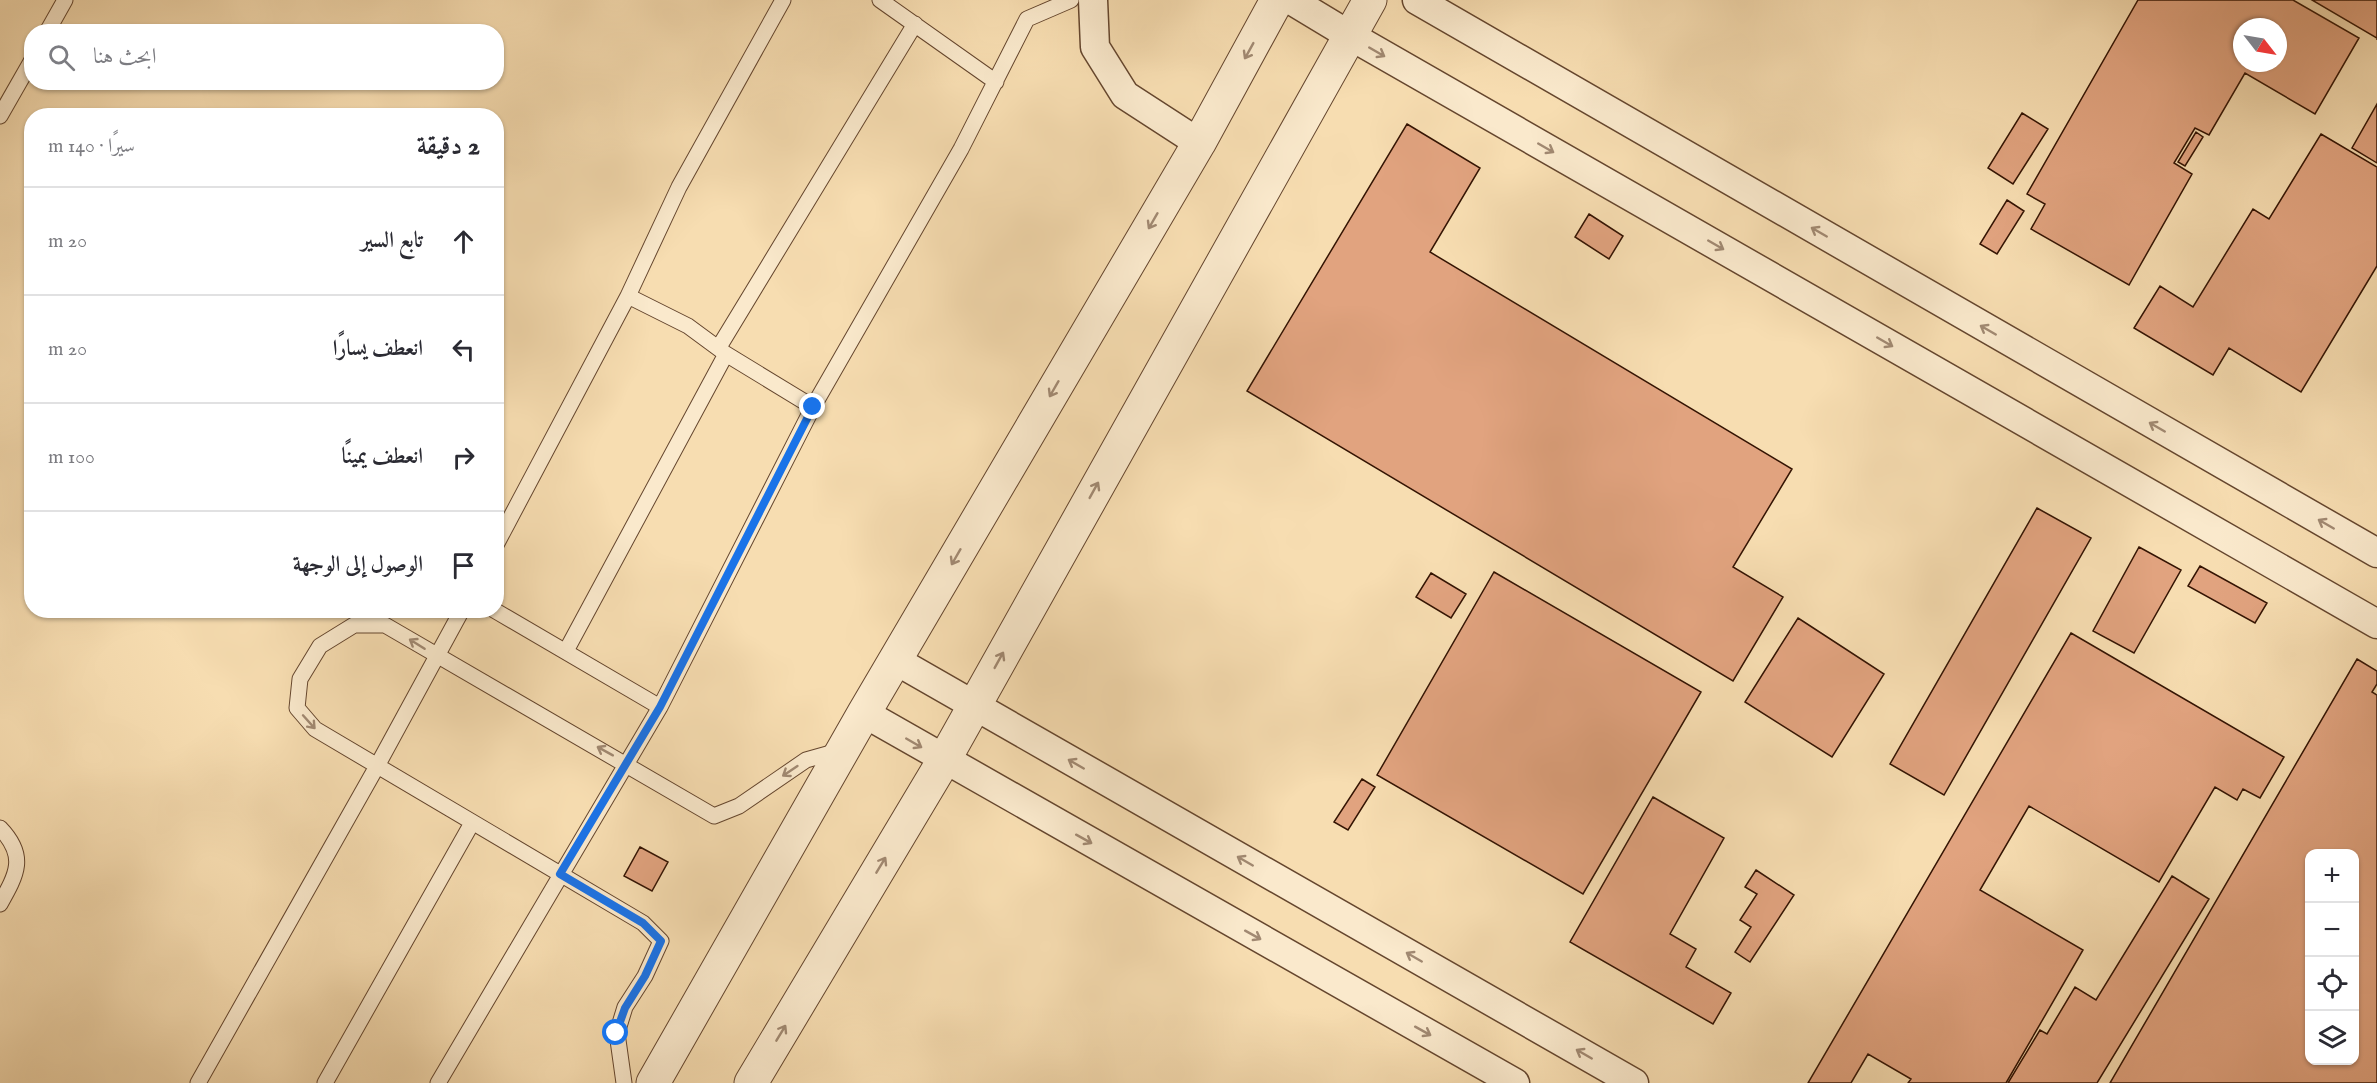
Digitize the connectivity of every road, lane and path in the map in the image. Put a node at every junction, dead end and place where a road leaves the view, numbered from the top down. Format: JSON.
{"nodes":[{"id":1,"x":65,"y":0,"type":"edge"},
{"id":2,"x":783,"y":0,"type":"edge"},
{"id":3,"x":880,"y":0,"type":"edge"},
{"id":4,"x":1071,"y":0,"type":"edge"},
{"id":5,"x":1093,"y":0,"type":"edge"},
{"id":6,"x":1277,"y":0,"type":"edge"},
{"id":7,"x":1291,"y":0,"type":"edge"},
{"id":8,"x":1370,"y":0,"type":"edge"},
{"id":9,"x":1416,"y":0,"type":"edge"},
{"id":10,"x":52,"y":24,"type":"edge"},
{"id":11,"x":915,"y":24,"type":"junction"},
{"id":12,"x":1349,"y":35,"type":"junction"},
{"id":13,"x":24,"y":74,"type":"edge"},
{"id":14,"x":996,"y":82,"type":"junction"},
{"id":15,"x":0,"y":116,"type":"edge"},
{"id":16,"x":1199,"y":143,"type":"junction"},
{"id":17,"x":628,"y":296,"type":"junction"},
{"id":18,"x":722,"y":350,"type":"junction"},
{"id":19,"x":813,"y":407,"type":"junction"},
{"id":20,"x":504,"y":530,"type":"edge"},
{"id":21,"x":2377,"y":553,"type":"edge"},
{"id":22,"x":504,"y":616,"type":"edge"},
{"id":23,"x":457,"y":618,"type":"edge"},
{"id":24,"x":2377,"y":624,"type":"edge"},
{"id":25,"x":566,"y":651,"type":"junction"},
{"id":26,"x":436,"y":656,"type":"junction"},
{"id":27,"x":895,"y":660,"type":"junction"},
{"id":28,"x":974,"y":706,"type":"junction"},
{"id":29,"x":660,"y":707,"type":"junction"},
{"id":30,"x":864,"y":713,"type":"junction"},
{"id":31,"x":844,"y":750,"type":"junction"},
{"id":32,"x":944,"y":760,"type":"junction"},
{"id":33,"x":627,"y":764,"type":"junction"},
{"id":34,"x":376,"y":768,"type":"junction"},
{"id":35,"x":472,"y":824,"type":"junction"},
{"id":36,"x":0,"y":828,"type":"edge"},
{"id":37,"x":560,"y":874,"type":"junction"},
{"id":38,"x":0,"y":904,"type":"edge"},
{"id":39,"x":198,"y":1083,"type":"edge"},
{"id":40,"x":324,"y":1083,"type":"edge"},
{"id":41,"x":438,"y":1083,"type":"edge"},
{"id":42,"x":624,"y":1083,"type":"edge"},
{"id":43,"x":653,"y":1083,"type":"edge"},
{"id":44,"x":751,"y":1083,"type":"edge"},
{"id":45,"x":1515,"y":1083,"type":"edge"},
{"id":46,"x":1634,"y":1083,"type":"edge"}],
"edges":[{"from":1,"to":10,"type":"lane"},
{"from":2,"to":17,"type":"lane"},
{"from":3,"to":11,"type":"lane"},
{"from":4,"to":14,"type":"lane"},
{"from":5,"to":16,"type":"street"},
{"from":6,"to":16,"type":"street","one_way":true},
{"from":7,"to":12,"type":"street"},
{"from":8,"to":12,"type":"street"},
{"from":21,"to":9,"type":"street","one_way":true},
{"from":11,"to":14,"type":"lane"},
{"from":11,"to":18,"type":"lane"},
{"from":12,"to":24,"type":"street","one_way":true},
{"from":28,"to":12,"type":"street","one_way":true},
{"from":13,"to":15,"type":"lane"},
{"from":14,"to":19,"type":"lane"},
{"from":16,"to":27,"type":"street","one_way":true},
{"from":17,"to":18,"type":"lane"},
{"from":17,"to":20,"type":"lane"},
{"from":18,"to":19,"type":"lane"},
{"from":18,"to":25,"type":"lane"},
{"from":19,"to":29,"type":"lane"},
{"from":22,"to":25,"type":"lane"},
{"from":23,"to":26,"type":"lane"},
{"from":25,"to":29,"type":"lane"},
{"from":33,"to":26,"type":"lane","one_way":true},
{"from":26,"to":34,"type":"lane"},
{"from":26,"to":34,"type":"lane","one_way":true},
{"from":27,"to":28,"type":"street"},
{"from":27,"to":30,"type":"street"},
{"from":28,"to":32,"type":"street"},
{"from":46,"to":28,"type":"street","one_way":true},
{"from":29,"to":33,"type":"lane"},
{"from":30,"to":31,"type":"street"},
{"from":30,"to":32,"type":"street","one_way":true},
{"from":31,"to":33,"type":"lane","one_way":true},
{"from":31,"to":43,"type":"street"},
{"from":44,"to":32,"type":"street","one_way":true},
{"from":32,"to":45,"type":"street","one_way":true},
{"from":33,"to":37,"type":"lane"},
{"from":34,"to":35,"type":"lane"},
{"from":34,"to":39,"type":"lane"},
{"from":35,"to":37,"type":"lane"},
{"from":35,"to":40,"type":"lane"},
{"from":36,"to":38,"type":"lane"},
{"from":37,"to":41,"type":"lane"},
{"from":37,"to":42,"type":"lane"}]}
